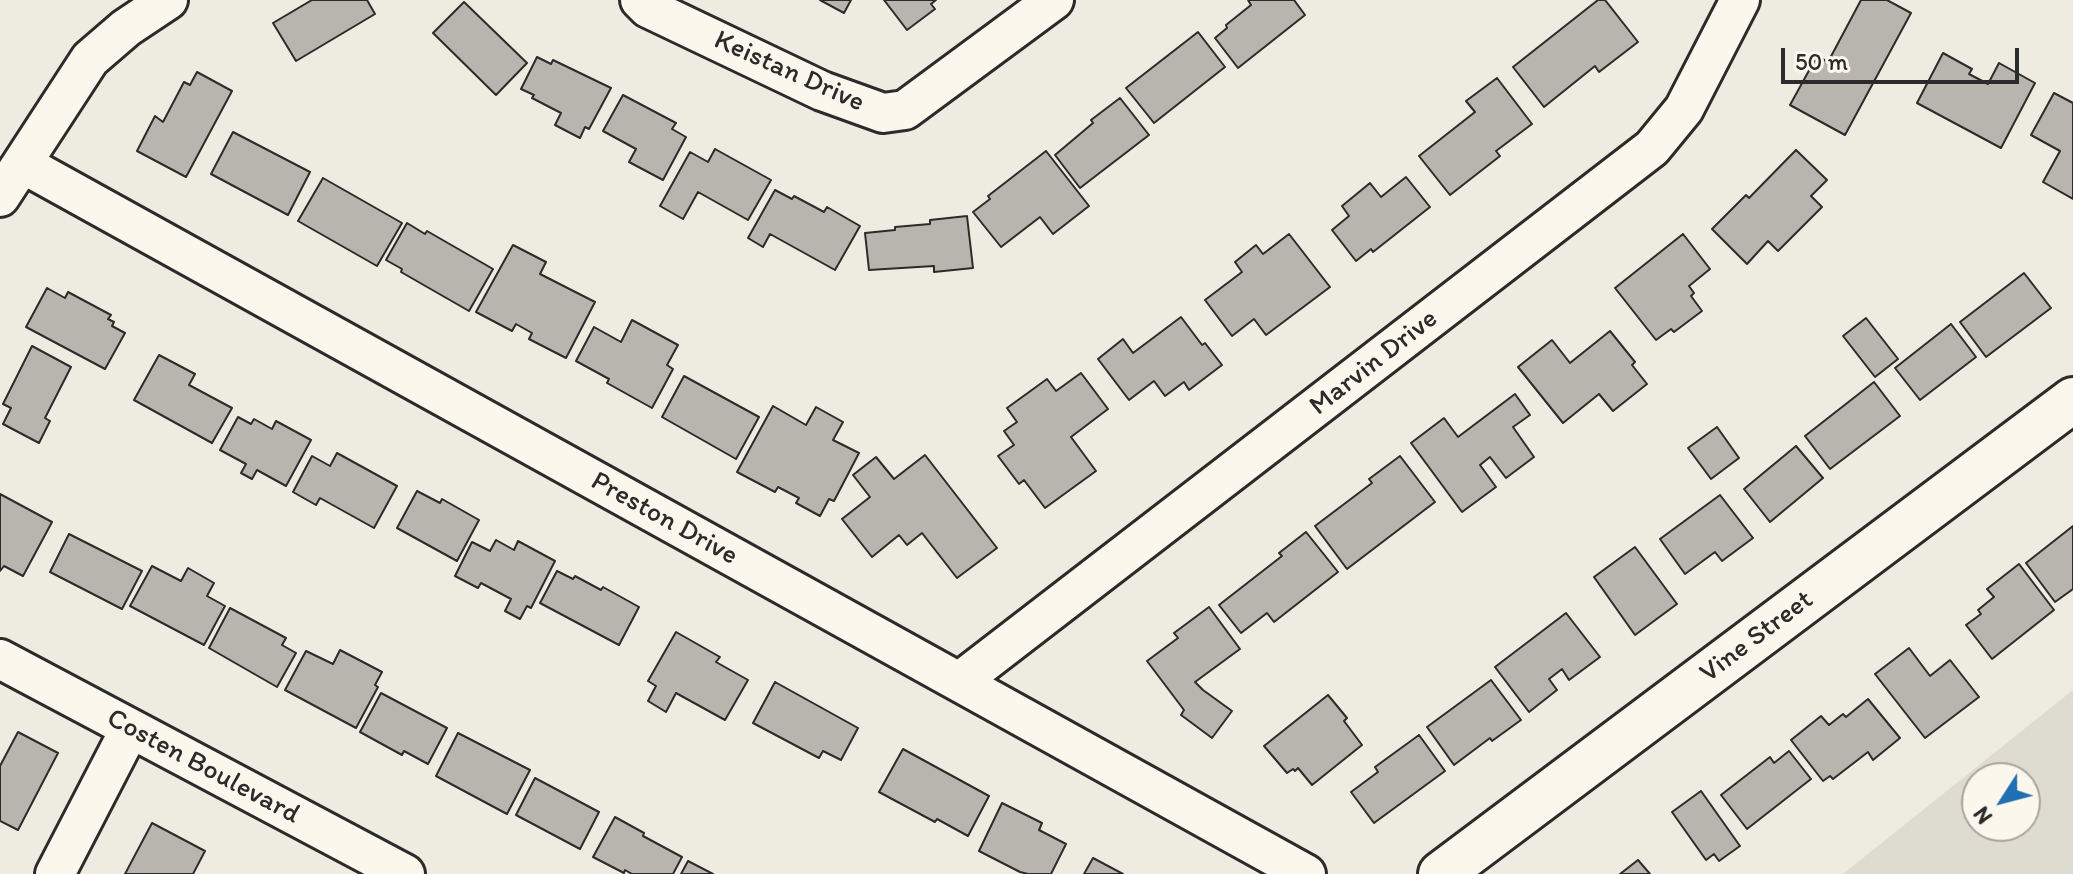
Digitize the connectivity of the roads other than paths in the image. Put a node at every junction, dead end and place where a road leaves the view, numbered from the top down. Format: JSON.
{"nodes":[{"id":1,"x":168,"y":0,"type":"edge"},
{"id":2,"x":640,"y":0,"type":"edge"},
{"id":3,"x":1054,"y":0,"type":"edge"},
{"id":4,"x":1740,"y":0,"type":"edge"},
{"id":5,"x":23,"y":164,"type":"junction"},
{"id":6,"x":0,"y":197,"type":"edge"},
{"id":7,"x":2073,"y":400,"type":"edge"},
{"id":8,"x":0,"y":659,"type":"edge"},
{"id":9,"x":959,"y":682,"type":"junction"},
{"id":10,"x":130,"y":729,"type":"junction"},
{"id":11,"x":55,"y":874,"type":"edge"},
{"id":12,"x":405,"y":874,"type":"edge"},
{"id":13,"x":1306,"y":874,"type":"edge"},
{"id":14,"x":1441,"y":874,"type":"edge"}],
"edges":[{"from":1,"to":5,"type":"street"},
{"from":2,"to":3,"type":"street","name":"Keistan Drive"},
{"from":4,"to":9,"type":"street","name":"Marvin Drive"},
{"from":5,"to":6,"type":"street"},
{"from":5,"to":9,"type":"street","name":"Preston Drive"},
{"from":7,"to":14,"type":"street","name":"Vine Street"},
{"from":8,"to":10,"type":"street","name":"Costen Boulevard"},
{"from":9,"to":13,"type":"street","name":"Preston Drive"},
{"from":10,"to":11,"type":"street"},
{"from":10,"to":12,"type":"street","name":"Costen Boulevard"}]}
